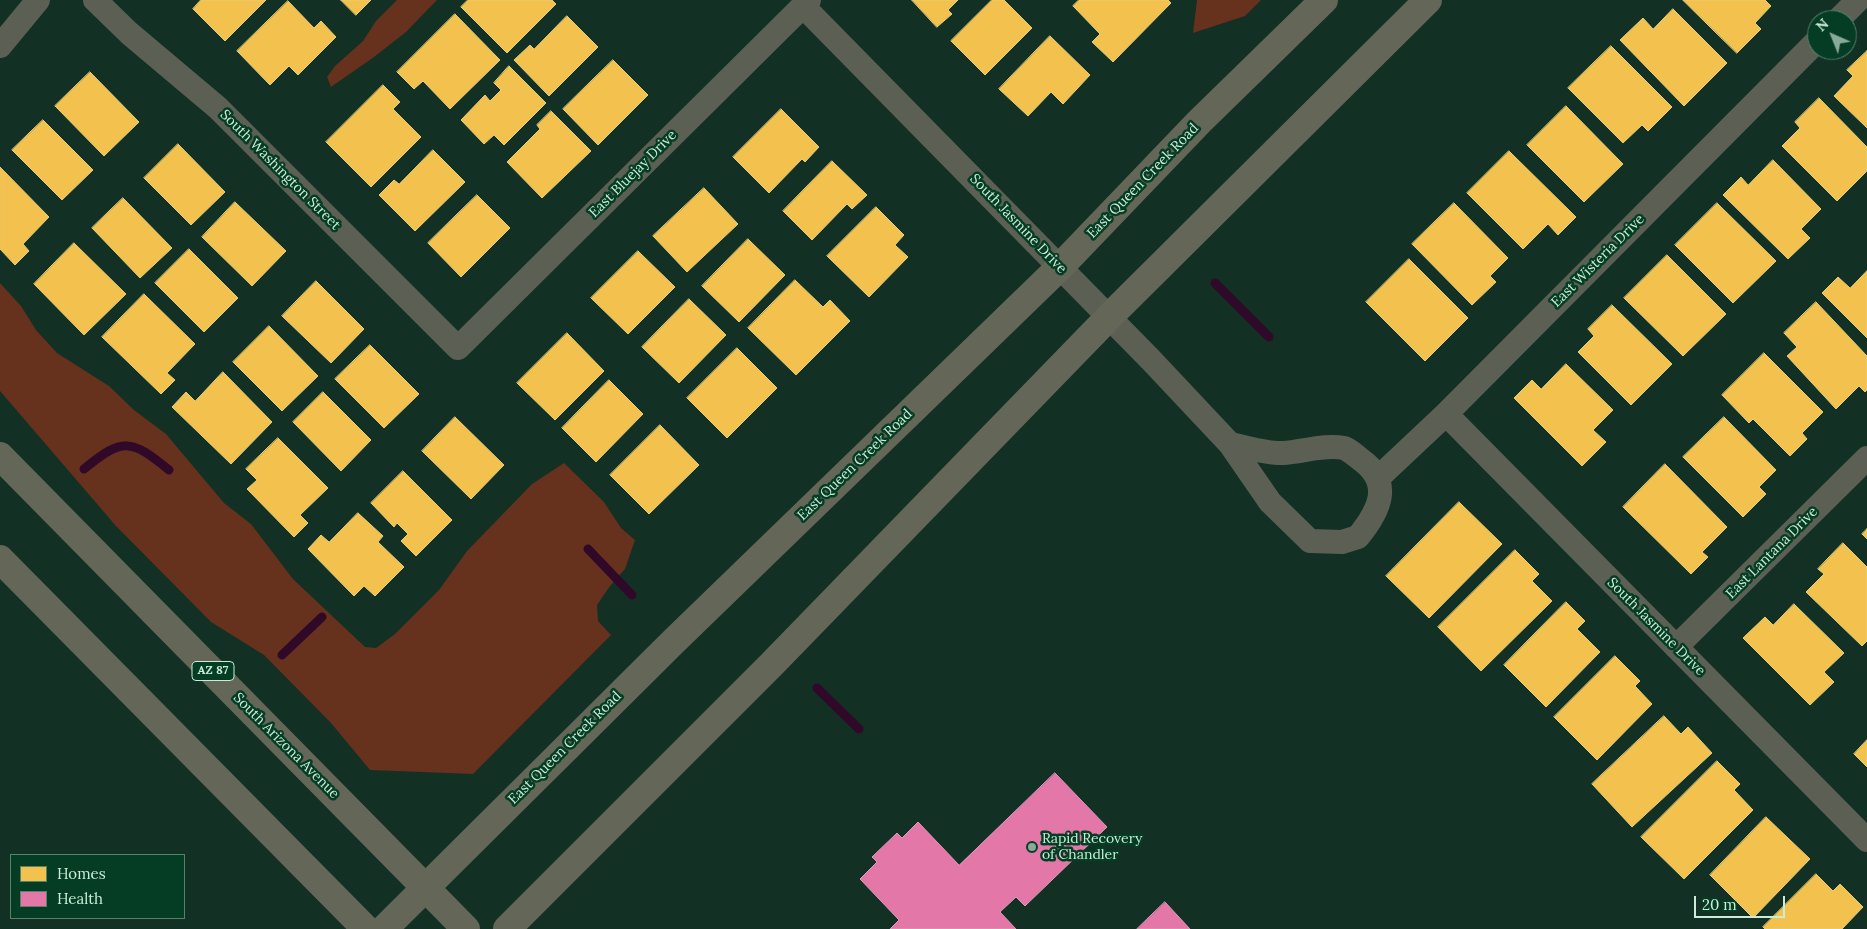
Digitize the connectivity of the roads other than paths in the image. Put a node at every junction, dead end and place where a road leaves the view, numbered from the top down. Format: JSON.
{"nodes":[{"id":1,"x":38,"y":0,"type":"edge"},
{"id":2,"x":95,"y":0,"type":"edge"},
{"id":3,"x":1324,"y":0,"type":"edge"},
{"id":4,"x":1428,"y":0,"type":"edge"},
{"id":5,"x":1858,"y":0,"type":"edge"},
{"id":6,"x":806,"y":3,"type":"edge"},
{"id":7,"x":1848,"y":10,"type":"edge"},
{"id":8,"x":0,"y":46,"type":"edge"},
{"id":9,"x":1807,"y":51,"type":"edge"},
{"id":10,"x":1060,"y":267,"type":"junction"},
{"id":11,"x":1110,"y":316,"type":"junction"},
{"id":12,"x":458,"y":348,"type":"joint"},
{"id":13,"x":1446,"y":414,"type":"junction"},
{"id":14,"x":1230,"y":444,"type":"junction"},
{"id":15,"x":0,"y":456,"type":"edge"},
{"id":16,"x":1867,"y":458,"type":"edge"},
{"id":17,"x":1378,"y":478,"type":"junction"},
{"id":18,"x":0,"y":559,"type":"edge"},
{"id":19,"x":1676,"y":647,"type":"junction"},
{"id":20,"x":1867,"y":840,"type":"edge"},
{"id":21,"x":426,"y":887,"type":"junction"},
{"id":22,"x":366,"y":929,"type":"edge"},
{"id":23,"x":384,"y":929,"type":"edge"},
{"id":24,"x":466,"y":929,"type":"edge"},
{"id":25,"x":507,"y":929,"type":"edge"}],
"edges":[{"from":1,"to":8,"type":"street"},
{"from":2,"to":12,"type":"street","name":"South Washington Street"},
{"from":3,"to":10,"type":"main road","name":"East Queen Creek Road"},
{"from":4,"to":11,"type":"main road"},
{"from":5,"to":7,"type":"street"},
{"from":6,"to":10,"type":"street","name":"South Jasmine Drive"},
{"from":6,"to":12,"type":"street","name":"East Bluejay Drive"},
{"from":9,"to":13,"type":"street","name":"East Wisteria Drive"},
{"from":10,"to":11,"type":"street","name":"South Jasmine Drive"},
{"from":10,"to":21,"type":"main road","name":"East Queen Creek Road"},
{"from":11,"to":14,"type":"street","name":"South Jasmine Drive"},
{"from":11,"to":25,"type":"main road"},
{"from":13,"to":17,"type":"street","name":"East Wisteria Drive"},
{"from":13,"to":19,"type":"street","name":"South Jasmine Drive"},
{"from":14,"to":17,"type":"street"},
{"from":14,"to":17,"type":"street","name":"South Jasmine Drive"},
{"from":15,"to":21,"type":"main road","name":"South Arizona Avenue","number":"AZ 87"},
{"from":16,"to":19,"type":"street","name":"East Lantana Drive"},
{"from":18,"to":22,"type":"main road"},
{"from":19,"to":20,"type":"street","name":"South Jasmine Drive"},
{"from":21,"to":23,"type":"main road","name":"East Queen Creek Road"},
{"from":21,"to":24,"type":"main road","name":"South Arizona Avenue","number":"AZ 87"}]}
